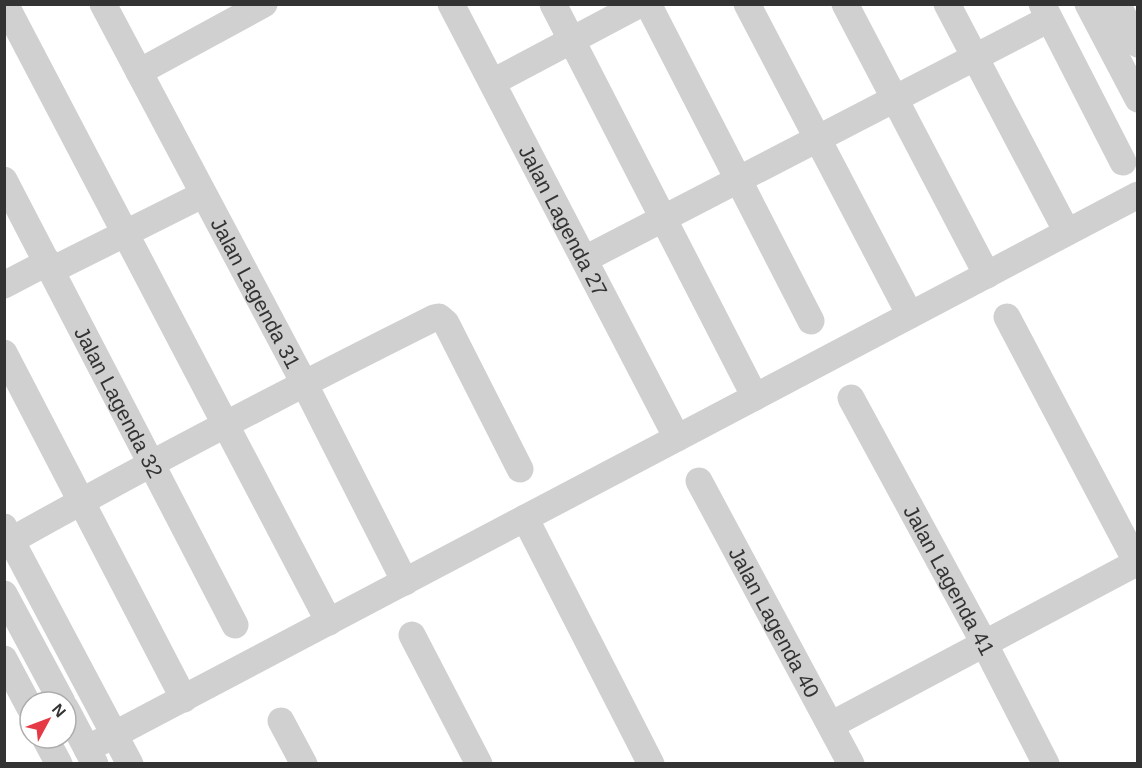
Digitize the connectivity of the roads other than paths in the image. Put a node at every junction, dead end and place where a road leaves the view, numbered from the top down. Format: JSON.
{"nodes":[{"id":1,"x":5,"y":4,"type":"edge"},
{"id":2,"x":103,"y":4,"type":"edge"},
{"id":3,"x":264,"y":4,"type":"edge"},
{"id":4,"x":451,"y":4,"type":"edge"},
{"id":5,"x":553,"y":4,"type":"edge"},
{"id":6,"x":640,"y":4,"type":"edge"},
{"id":7,"x":648,"y":4,"type":"edge"},
{"id":8,"x":747,"y":4,"type":"edge"},
{"id":9,"x":845,"y":4,"type":"edge"},
{"id":10,"x":947,"y":4,"type":"edge"},
{"id":11,"x":1088,"y":4,"type":"edge"},
{"id":12,"x":1117,"y":4,"type":"edge"},
{"id":13,"x":1046,"y":12,"type":"edge"},
{"id":14,"x":572,"y":40,"type":"junction"},
{"id":15,"x":1137,"y":44,"type":"edge"},
{"id":16,"x":975,"y":58,"type":"junction"},
{"id":17,"x":139,"y":72,"type":"junction"},
{"id":18,"x":493,"y":82,"type":"junction"},
{"id":19,"x":1137,"y":99,"type":"edge"},
{"id":20,"x":895,"y":100,"type":"junction"},
{"id":21,"x":818,"y":138,"type":"junction"},
{"id":22,"x":1123,"y":162,"type":"dead end"},
{"id":23,"x":738,"y":179,"type":"junction"},
{"id":24,"x":4,"y":180,"type":"edge"},
{"id":25,"x":202,"y":195,"type":"junction"},
{"id":26,"x":1137,"y":195,"type":"edge"},
{"id":27,"x":664,"y":219,"type":"junction"},
{"id":28,"x":1067,"y":232,"type":"junction"},
{"id":29,"x":124,"y":234,"type":"junction"},
{"id":30,"x":585,"y":260,"type":"junction"},
{"id":31,"x":50,"y":266,"type":"junction"},
{"id":32,"x":987,"y":275,"type":"junction"},
{"id":33,"x":4,"y":285,"type":"edge"},
{"id":34,"x":910,"y":315,"type":"junction"},
{"id":35,"x":1007,"y":318,"type":"dead end"},
{"id":36,"x":811,"y":321,"type":"dead end"},
{"id":37,"x":4,"y":353,"type":"edge"},
{"id":38,"x":304,"y":383,"type":"junction"},
{"id":39,"x":755,"y":397,"type":"junction"},
{"id":40,"x":851,"y":398,"type":"dead end"},
{"id":41,"x":226,"y":424,"type":"junction"},
{"id":42,"x":677,"y":438,"type":"junction"},
{"id":43,"x":152,"y":462,"type":"junction"},
{"id":44,"x":520,"y":469,"type":"dead end"},
{"id":45,"x":699,"y":481,"type":"dead end"},
{"id":46,"x":81,"y":501,"type":"junction"},
{"id":47,"x":525,"y":518,"type":"junction"},
{"id":48,"x":8,"y":533,"type":"edge"},
{"id":49,"x":1137,"y":563,"type":"edge"},
{"id":50,"x":405,"y":582,"type":"junction"},
{"id":51,"x":4,"y":594,"type":"edge"},
{"id":52,"x":328,"y":622,"type":"junction"},
{"id":53,"x":235,"y":625,"type":"dead end"},
{"id":54,"x":412,"y":635,"type":"dead end"},
{"id":55,"x":984,"y":643,"type":"junction"},
{"id":56,"x":4,"y":659,"type":"edge"},
{"id":57,"x":20,"y":690,"type":"edge"},
{"id":58,"x":56,"y":690,"type":"edge"},
{"id":59,"x":184,"y":699,"type":"junction"},
{"id":60,"x":281,"y":721,"type":"dead end"},
{"id":61,"x":831,"y":725,"type":"junction"},
{"id":62,"x":78,"y":732,"type":"edge"},
{"id":63,"x":115,"y":735,"type":"junction"},
{"id":64,"x":51,"y":750,"type":"edge"},
{"id":65,"x":91,"y":756,"type":"edge"},
{"id":66,"x":59,"y":764,"type":"edge"},
{"id":67,"x":130,"y":764,"type":"edge"},
{"id":68,"x":304,"y":764,"type":"edge"},
{"id":69,"x":478,"y":764,"type":"edge"},
{"id":70,"x":651,"y":764,"type":"edge"},
{"id":71,"x":851,"y":764,"type":"edge"},
{"id":72,"x":1046,"y":764,"type":"edge"}],
"edges":[{"from":1,"to":29,"type":"street"},
{"from":2,"to":17,"type":"street","name":"Jalan Lagenda 31"},
{"from":3,"to":17,"type":"street"},
{"from":4,"to":18,"type":"street","name":"Jalan Lagenda 27"},
{"from":5,"to":14,"type":"street"},
{"from":6,"to":14,"type":"street"},
{"from":7,"to":23,"type":"street"},
{"from":8,"to":21,"type":"street"},
{"from":9,"to":20,"type":"street"},
{"from":10,"to":16,"type":"street"},
{"from":11,"to":19,"type":"street"},
{"from":12,"to":15,"type":"street"},
{"from":13,"to":16,"type":"street"},
{"from":13,"to":22,"type":"street"},
{"from":14,"to":18,"type":"street"},
{"from":14,"to":27,"type":"street"},
{"from":16,"to":20,"type":"street"},
{"from":16,"to":28,"type":"street"},
{"from":17,"to":25,"type":"street","name":"Jalan Lagenda 31"},
{"from":18,"to":30,"type":"street","name":"Jalan Lagenda 27"},
{"from":20,"to":21,"type":"street"},
{"from":20,"to":32,"type":"street"},
{"from":21,"to":23,"type":"street"},
{"from":21,"to":34,"type":"street"},
{"from":23,"to":27,"type":"street"},
{"from":23,"to":36,"type":"street"},
{"from":24,"to":31,"type":"street","name":"Jalan Lagenda 32"},
{"from":25,"to":29,"type":"street"},
{"from":25,"to":38,"type":"street","name":"Jalan Lagenda 31"},
{"from":26,"to":28,"type":"street"},
{"from":27,"to":30,"type":"street"},
{"from":27,"to":39,"type":"street"},
{"from":28,"to":32,"type":"street"},
{"from":29,"to":31,"type":"street"},
{"from":29,"to":41,"type":"street"},
{"from":30,"to":42,"type":"street","name":"Jalan Lagenda 27"},
{"from":31,"to":33,"type":"street"},
{"from":31,"to":43,"type":"street","name":"Jalan Lagenda 32"},
{"from":32,"to":34,"type":"street"},
{"from":34,"to":39,"type":"street"},
{"from":35,"to":49,"type":"street"},
{"from":37,"to":46,"type":"street"},
{"from":38,"to":41,"type":"street"},
{"from":38,"to":44,"type":"street"},
{"from":38,"to":50,"type":"street","name":"Jalan Lagenda 31"},
{"from":39,"to":42,"type":"street"},
{"from":40,"to":55,"type":"street","name":"Jalan Lagenda 41"},
{"from":41,"to":43,"type":"street"},
{"from":41,"to":52,"type":"street"},
{"from":42,"to":47,"type":"street"},
{"from":43,"to":46,"type":"street"},
{"from":43,"to":53,"type":"street","name":"Jalan Lagenda 32"},
{"from":45,"to":61,"type":"street","name":"Jalan Lagenda 40"},
{"from":46,"to":48,"type":"street"},
{"from":46,"to":59,"type":"street"},
{"from":47,"to":50,"type":"street"},
{"from":47,"to":70,"type":"street"},
{"from":48,"to":63,"type":"street"},
{"from":49,"to":55,"type":"street"},
{"from":50,"to":52,"type":"street"},
{"from":51,"to":58,"type":"street"},
{"from":52,"to":59,"type":"street"},
{"from":54,"to":69,"type":"street"},
{"from":55,"to":61,"type":"street"},
{"from":55,"to":72,"type":"street","name":"Jalan Lagenda 41"},
{"from":56,"to":57,"type":"street"},
{"from":59,"to":63,"type":"street"},
{"from":60,"to":68,"type":"street"},
{"from":61,"to":71,"type":"street","name":"Jalan Lagenda 40"},
{"from":62,"to":65,"type":"street"},
{"from":63,"to":65,"type":"street"},
{"from":63,"to":67,"type":"street"},
{"from":64,"to":66,"type":"street"}]}
